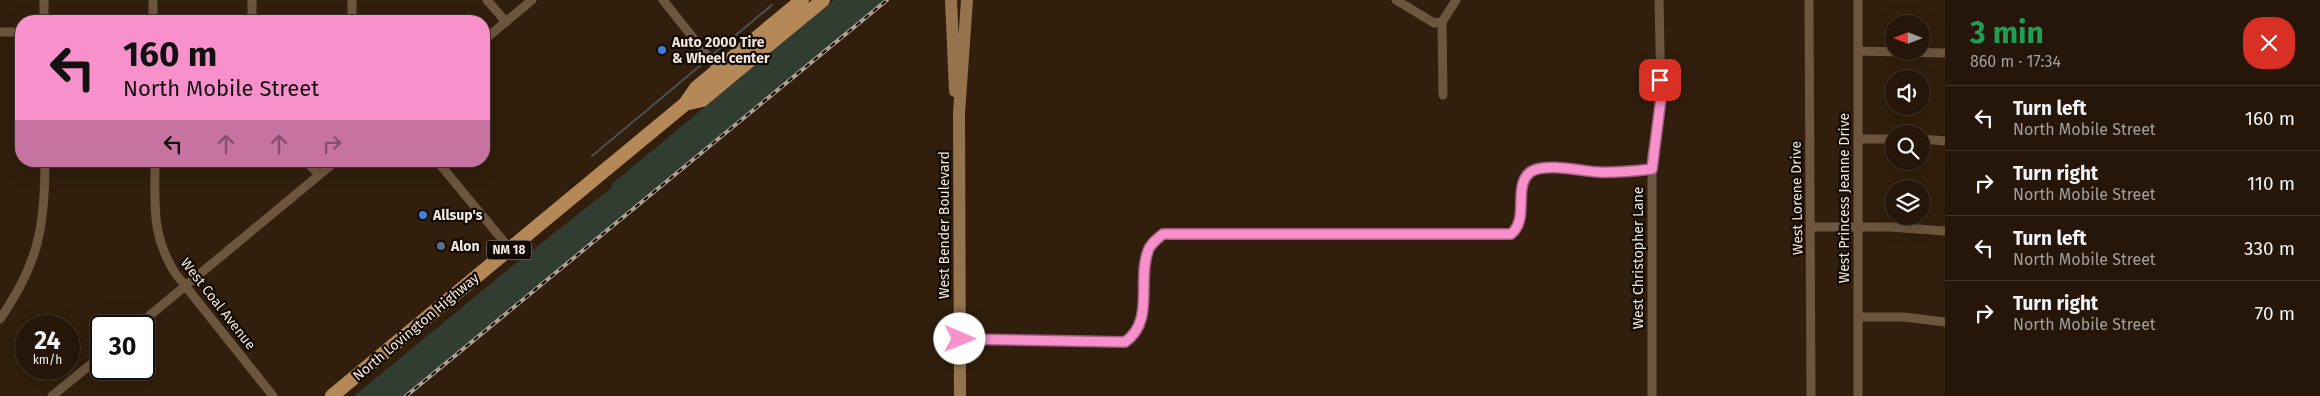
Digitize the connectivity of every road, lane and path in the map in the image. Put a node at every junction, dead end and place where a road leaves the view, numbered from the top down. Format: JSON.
{"nodes":[{"id":1,"x":44,"y":0,"type":"edge"},
{"id":2,"x":153,"y":0,"type":"edge"},
{"id":3,"x":252,"y":0,"type":"edge"},
{"id":4,"x":352,"y":0,"type":"edge"},
{"id":5,"x":487,"y":0,"type":"edge"},
{"id":6,"x":532,"y":0,"type":"edge"},
{"id":7,"x":663,"y":0,"type":"edge"},
{"id":8,"x":802,"y":0,"type":"edge"},
{"id":9,"x":823,"y":0,"type":"edge"},
{"id":10,"x":951,"y":0,"type":"edge"},
{"id":11,"x":967,"y":0,"type":"edge"},
{"id":12,"x":1396,"y":0,"type":"edge"},
{"id":13,"x":1456,"y":0,"type":"edge"},
{"id":14,"x":1659,"y":0,"type":"edge"},
{"id":15,"x":1809,"y":0,"type":"edge"},
{"id":16,"x":1858,"y":0,"type":"edge"},
{"id":17,"x":44,"y":15,"type":"edge"},
{"id":18,"x":154,"y":15,"type":"edge"},
{"id":19,"x":252,"y":15,"type":"edge"},
{"id":20,"x":352,"y":15,"type":"edge"},
{"id":21,"x":506,"y":22,"type":"junction"},
{"id":22,"x":1442,"y":22,"type":"junction"},
{"id":23,"x":0,"y":32,"type":"edge"},
{"id":24,"x":15,"y":32,"type":"edge"},
{"id":25,"x":490,"y":35,"type":"edge"},
{"id":26,"x":1858,"y":51,"type":"junction"},
{"id":27,"x":1945,"y":53,"type":"edge"},
{"id":28,"x":718,"y":69,"type":"junction"},
{"id":29,"x":1443,"y":95,"type":"dead end"},
{"id":30,"x":685,"y":104,"type":"junction"},
{"id":31,"x":959,"y":113,"type":"junction"},
{"id":32,"x":1858,"y":138,"type":"junction"},
{"id":33,"x":1885,"y":139,"type":"edge"},
{"id":34,"x":1930,"y":140,"type":"edge"},
{"id":35,"x":1945,"y":141,"type":"edge"},
{"id":36,"x":44,"y":167,"type":"edge"},
{"id":37,"x":155,"y":167,"type":"edge"},
{"id":38,"x":312,"y":167,"type":"edge"},
{"id":39,"x":329,"y":167,"type":"edge"},
{"id":40,"x":442,"y":167,"type":"edge"},
{"id":41,"x":1652,"y":169,"type":"junction"},
{"id":42,"x":319,"y":175,"type":"junction"},
{"id":43,"x":1811,"y":227,"type":"junction"},
{"id":44,"x":1858,"y":227,"type":"junction"},
{"id":45,"x":1945,"y":231,"type":"edge"},
{"id":46,"x":510,"y":249,"type":"junction"},
{"id":47,"x":185,"y":286,"type":"junction"},
{"id":48,"x":150,"y":315,"type":"edge"},
{"id":49,"x":1858,"y":317,"type":"junction"},
{"id":50,"x":0,"y":319,"type":"edge"},
{"id":51,"x":1945,"y":322,"type":"edge"},
{"id":52,"x":960,"y":339,"type":"junction"},
{"id":53,"x":90,"y":365,"type":"edge"},
{"id":54,"x":52,"y":396,"type":"edge"},
{"id":55,"x":273,"y":396,"type":"edge"},
{"id":56,"x":332,"y":396,"type":"edge"},
{"id":57,"x":960,"y":396,"type":"edge"},
{"id":58,"x":1652,"y":396,"type":"edge"},
{"id":59,"x":1811,"y":396,"type":"edge"},
{"id":60,"x":1858,"y":396,"type":"edge"}],
"edges":[{"from":1,"to":17,"type":"street"},
{"from":2,"to":18,"type":"street"},
{"from":3,"to":19,"type":"street"},
{"from":4,"to":20,"type":"street"},
{"from":5,"to":21,"type":"street"},
{"from":6,"to":21,"type":"street"},
{"from":7,"to":28,"type":"street"},
{"from":8,"to":28,"type":"main road","name":"North Lovington Highway","number":"NM 18"},
{"from":9,"to":30,"type":"main road","name":"North Lovington Highway","number":"NM 18"},
{"from":10,"to":31,"type":"main road","name":"West Bender Boulevard"},
{"from":11,"to":31,"type":"main road","name":"West Bender Boulevard"},
{"from":12,"to":22,"type":"street"},
{"from":13,"to":22,"type":"street"},
{"from":14,"to":41,"type":"street","name":"West Christopher Lane"},
{"from":15,"to":43,"type":"street","name":"West Lorene Drive"},
{"from":16,"to":26,"type":"street","name":"West Princess Jeanne Drive"},
{"from":21,"to":25,"type":"street"},
{"from":22,"to":29,"type":"street"},
{"from":23,"to":24,"type":"street"},
{"from":26,"to":27,"type":"street"},
{"from":26,"to":32,"type":"street","name":"West Princess Jeanne Drive"},
{"from":28,"to":30,"type":"main road","name":"North Lovington Highway","number":"NM 18"},
{"from":30,"to":46,"type":"main road","name":"North Lovington Highway","number":"NM 18"},
{"from":31,"to":52,"type":"main road","name":"West Bender Boulevard"},
{"from":32,"to":33,"type":"street"},
{"from":32,"to":44,"type":"street","name":"West Princess Jeanne Drive"},
{"from":34,"to":35,"type":"street"},
{"from":36,"to":50,"type":"street"},
{"from":37,"to":47,"type":"street","name":"West Coal Avenue"},
{"from":38,"to":42,"type":"street"},
{"from":39,"to":42,"type":"street"},
{"from":40,"to":46,"type":"street"},
{"from":41,"to":52,"type":"street"},
{"from":41,"to":58,"type":"street","name":"West Christopher Lane"},
{"from":42,"to":47,"type":"street"},
{"from":43,"to":44,"type":"street"},
{"from":43,"to":59,"type":"street","name":"West Lorene Drive"},
{"from":44,"to":45,"type":"street"},
{"from":44,"to":49,"type":"street","name":"West Princess Jeanne Drive"},
{"from":46,"to":56,"type":"main road","name":"North Lovington Highway","number":"NM 18"},
{"from":47,"to":48,"type":"street"},
{"from":47,"to":55,"type":"street","name":"West Coal Avenue"},
{"from":49,"to":51,"type":"street"},
{"from":49,"to":60,"type":"street","name":"West Princess Jeanne Drive"},
{"from":52,"to":57,"type":"main road","name":"West Bender Boulevard"},
{"from":53,"to":54,"type":"street"}]}
